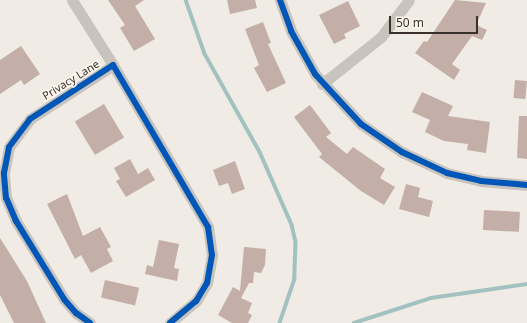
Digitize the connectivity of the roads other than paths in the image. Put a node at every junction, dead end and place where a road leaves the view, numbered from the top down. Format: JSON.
{"nodes":[{"id":1,"x":72,"y":0,"type":"edge"},
{"id":2,"x":280,"y":0,"type":"edge"},
{"id":3,"x":409,"y":0,"type":"edge"},
{"id":4,"x":113,"y":65,"type":"junction"},
{"id":5,"x":322,"y":84,"type":"junction"},
{"id":6,"x":527,"y":185,"type":"edge"},
{"id":7,"x":90,"y":323,"type":"edge"},
{"id":8,"x":170,"y":323,"type":"edge"}],
"edges":[{"from":1,"to":4,"type":"street","name":"Privacy Lane"},
{"from":2,"to":5,"type":"street"},
{"from":3,"to":5,"type":"street"},
{"from":4,"to":7,"type":"street","name":"Privacy Lane"},
{"from":4,"to":8,"type":"street","name":"Privacy Lane"},
{"from":5,"to":6,"type":"street"}]}
